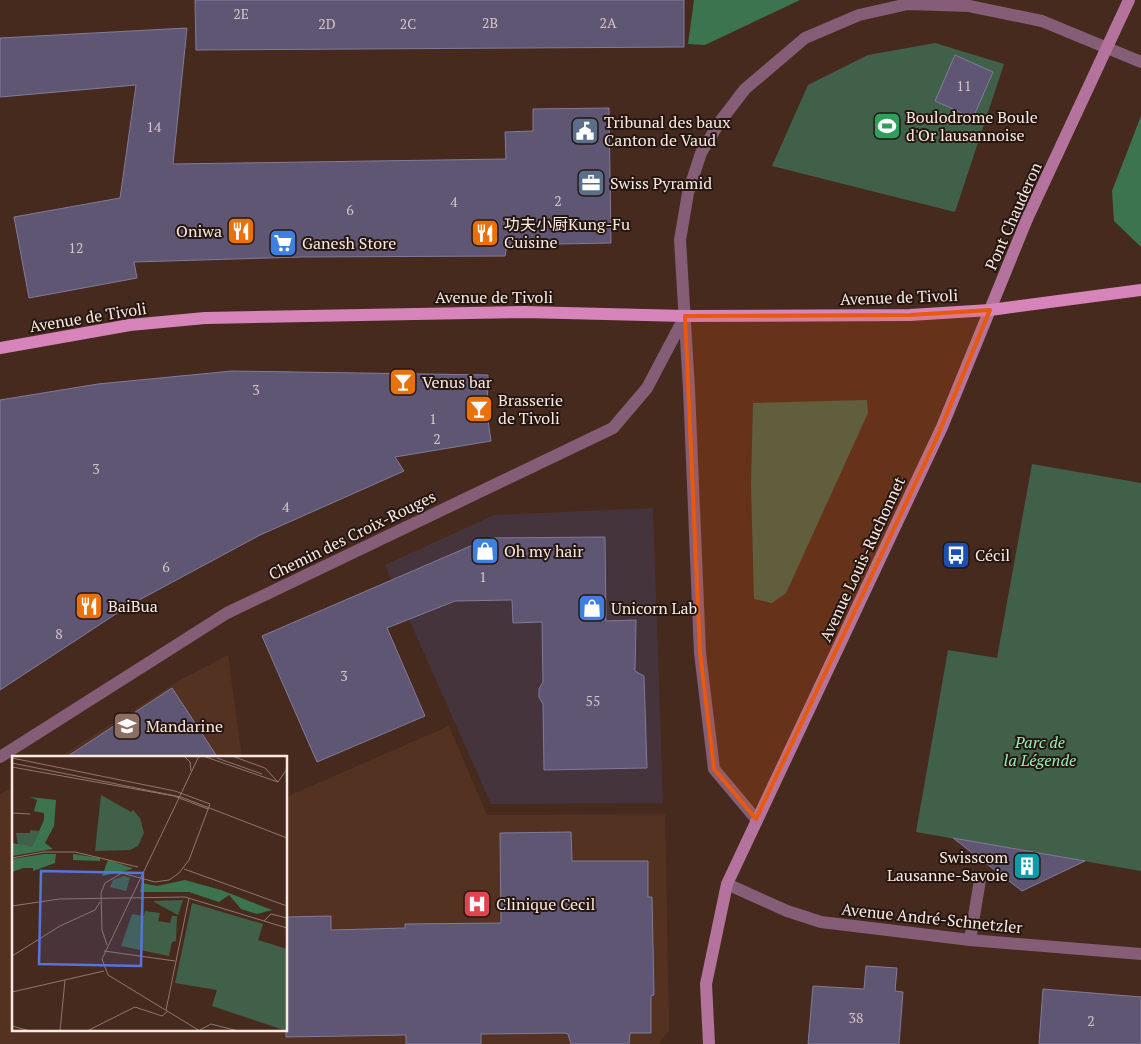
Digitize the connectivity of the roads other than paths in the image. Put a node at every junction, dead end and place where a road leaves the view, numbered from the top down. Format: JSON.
{"nodes":[{"id":1,"x":1129,"y":0,"type":"edge"},
{"id":2,"x":1141,"y":62,"type":"edge"},
{"id":3,"x":1141,"y":290,"type":"edge"},
{"id":4,"x":990,"y":310,"type":"junction"},
{"id":5,"x":685,"y":316,"type":"junction"},
{"id":6,"x":0,"y":348,"type":"edge"},
{"id":7,"x":0,"y":757,"type":"edge"},
{"id":8,"x":756,"y":819,"type":"junction"},
{"id":9,"x":980,"y":880,"type":"dead end"},
{"id":10,"x":727,"y":884,"type":"junction"},
{"id":11,"x":970,"y":940,"type":"junction"},
{"id":12,"x":1141,"y":954,"type":"edge"},
{"id":13,"x":709,"y":1044,"type":"edge"}],
"edges":[{"from":1,"to":4,"type":"main road","name":"Pont Chauderon","bridge":true},
{"from":2,"to":5,"type":"street"},
{"from":3,"to":4,"type":"main road","name":"Avenue de Tivoli"},
{"from":4,"to":5,"type":"main road","name":"Avenue de Tivoli"},
{"from":4,"to":8,"type":"main road","name":"Avenue Louis-Ruchonnet"},
{"from":5,"to":6,"type":"main road","name":"Avenue de Tivoli"},
{"from":5,"to":7,"type":"street","name":"Chemin des Croix-Rouges"},
{"from":5,"to":8,"type":"street"},
{"from":8,"to":10,"type":"main road","name":"Avenue Louis-Ruchonnet"},
{"from":9,"to":11,"type":"street"},
{"from":10,"to":11,"type":"street","name":"Avenue André-Schnetzler"},
{"from":10,"to":13,"type":"main road","name":"Avenue Louis-Ruchonnet"},
{"from":11,"to":12,"type":"street","name":"Avenue André-Schnetzler"}]}
